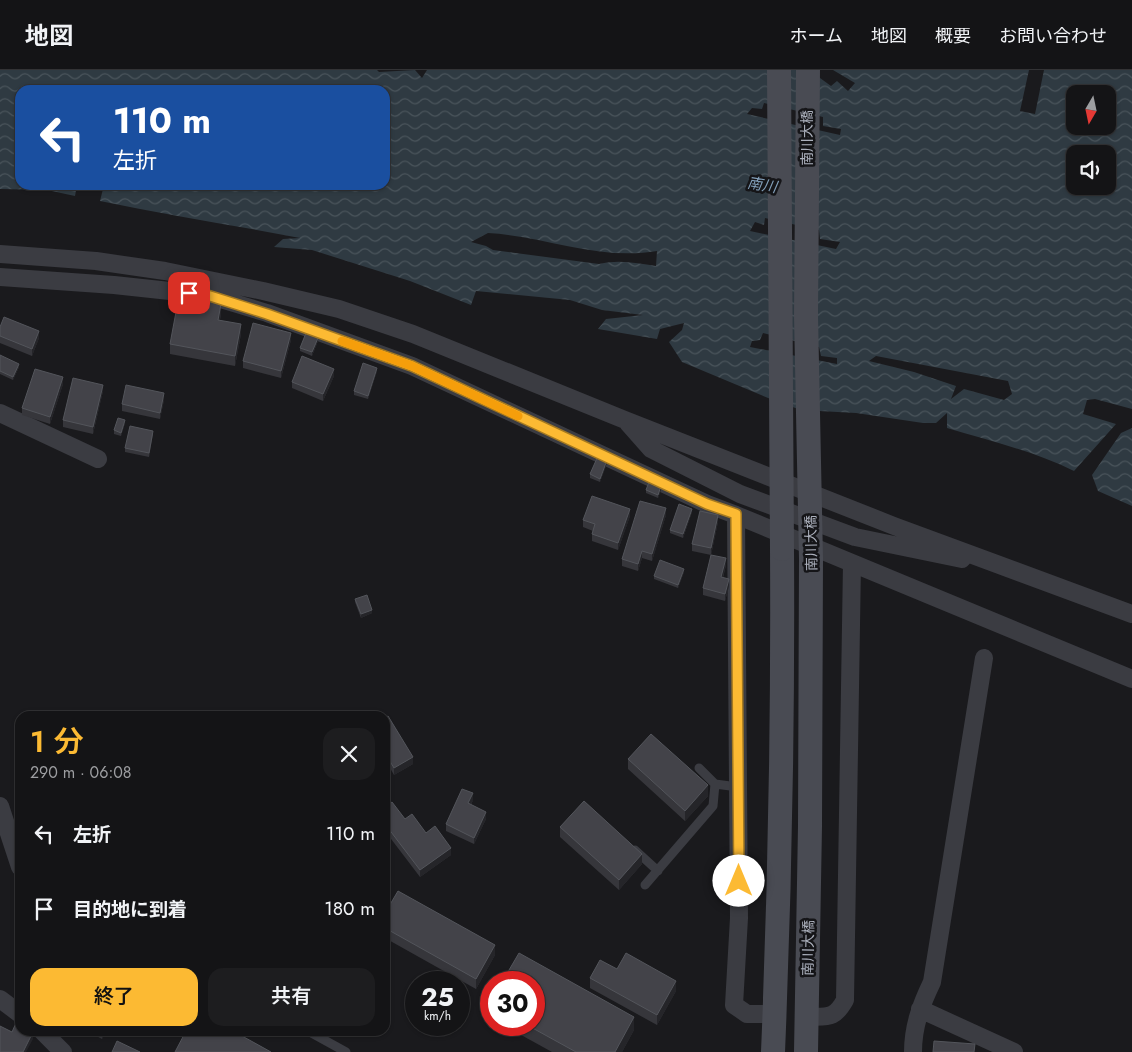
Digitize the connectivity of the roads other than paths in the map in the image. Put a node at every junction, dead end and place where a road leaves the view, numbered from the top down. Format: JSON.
{"nodes":[{"id":1,"x":779,"y":70,"type":"edge"},
{"id":2,"x":808,"y":70,"type":"edge"},
{"id":3,"x":0,"y":254,"type":"edge"},
{"id":4,"x":0,"y":277,"type":"edge"},
{"id":5,"x":0,"y":413,"type":"edge"},
{"id":6,"x":625,"y":420,"type":"junction"},
{"id":7,"x":98,"y":459,"type":"dead end"},
{"id":8,"x":736,"y":514,"type":"junction"},
{"id":9,"x":982,"y":558,"type":"junction"},
{"id":10,"x":852,"y":563,"type":"junction"},
{"id":11,"x":1132,"y":614,"type":"edge"},
{"id":12,"x":984,"y":658,"type":"dead end"},
{"id":13,"x":1132,"y":678,"type":"edge"},
{"id":14,"x":699,"y":768,"type":"dead end"},
{"id":15,"x":715,"y":784,"type":"junction"},
{"id":16,"x":738,"y":786,"type":"junction"},
{"id":17,"x":0,"y":806,"type":"edge"},
{"id":18,"x":629,"y":845,"type":"edge"},
{"id":19,"x":15,"y":852,"type":"edge"},
{"id":20,"x":658,"y":870,"type":"junction"},
{"id":21,"x":645,"y":885,"type":"dead end"},
{"id":22,"x":0,"y":999,"type":"edge"},
{"id":23,"x":920,"y":1009,"type":"junction"},
{"id":24,"x":15,"y":1010,"type":"edge"},
{"id":25,"x":775,"y":1014,"type":"junction"},
{"id":26,"x":807,"y":1017,"type":"junction"},
{"id":27,"x":47,"y":1036,"type":"edge"},
{"id":28,"x":317,"y":1036,"type":"edge"},
{"id":29,"x":63,"y":1052,"type":"edge"},
{"id":30,"x":346,"y":1052,"type":"edge"},
{"id":31,"x":773,"y":1052,"type":"edge"},
{"id":32,"x":806,"y":1052,"type":"edge"},
{"id":33,"x":913,"y":1052,"type":"edge"},
{"id":34,"x":1014,"y":1052,"type":"edge"}],
"edges":[{"from":1,"to":25,"type":"street","name":"南川大橋","bridge":true},
{"from":2,"to":26,"type":"street","name":"南川大橋","bridge":true},
{"from":3,"to":6,"type":"street"},
{"from":4,"to":8,"type":"street"},
{"from":5,"to":7,"type":"street"},
{"from":6,"to":9,"type":"street"},
{"from":6,"to":9,"type":"street"},
{"from":8,"to":10,"type":"street"},
{"from":8,"to":16,"type":"street"},
{"from":9,"to":11,"type":"street"},
{"from":10,"to":13,"type":"street"},
{"from":10,"to":26,"type":"street"},
{"from":12,"to":23,"type":"street"},
{"from":14,"to":15,"type":"lane"},
{"from":15,"to":16,"type":"lane"},
{"from":15,"to":20,"type":"lane"},
{"from":16,"to":25,"type":"street"},
{"from":17,"to":19,"type":"street"},
{"from":18,"to":20,"type":"lane"},
{"from":20,"to":21,"type":"lane"},
{"from":22,"to":24,"type":"street"},
{"from":23,"to":33,"type":"street"},
{"from":23,"to":34,"type":"street"},
{"from":25,"to":31,"type":"street","name":"南川大橋"},
{"from":26,"to":32,"type":"street","name":"南川大橋"},
{"from":27,"to":29,"type":"street"},
{"from":28,"to":30,"type":"lane"}]}
